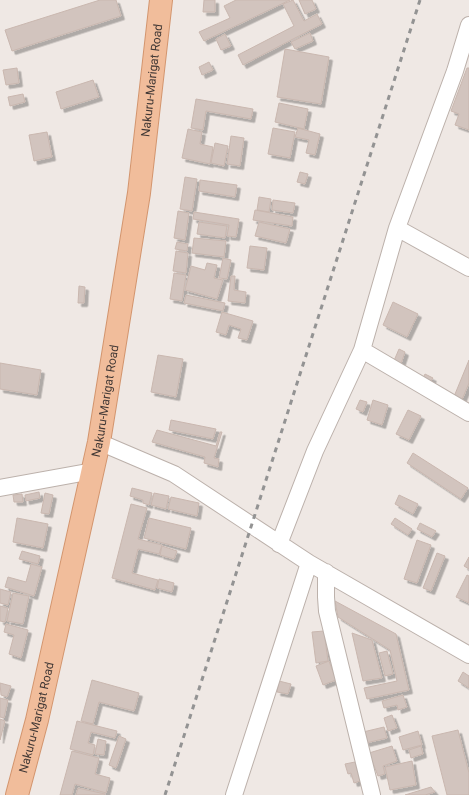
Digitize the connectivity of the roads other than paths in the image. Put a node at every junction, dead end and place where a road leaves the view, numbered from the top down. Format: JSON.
{"nodes":[{"id":1,"x":161,"y":0,"type":"edge"},
{"id":2,"x":469,"y":25,"type":"edge"},
{"id":3,"x":397,"y":228,"type":"junction"},
{"id":4,"x":469,"y":268,"type":"edge"},
{"id":5,"x":362,"y":350,"type":"junction"},
{"id":6,"x":469,"y":412,"type":"edge"},
{"id":7,"x":99,"y":442,"type":"junction"},
{"id":8,"x":92,"y":471,"type":"junction"},
{"id":9,"x":0,"y":488,"type":"edge"},
{"id":10,"x":279,"y":544,"type":"junction"},
{"id":11,"x":309,"y":563,"type":"junction"},
{"id":12,"x":326,"y":572,"type":"junction"},
{"id":13,"x":469,"y":655,"type":"edge"},
{"id":14,"x":17,"y":795,"type":"edge"},
{"id":15,"x":234,"y":795,"type":"edge"},
{"id":16,"x":372,"y":795,"type":"edge"}],
"edges":[{"from":1,"to":7,"type":"main road","name":"Nakuru-Marigat Road"},
{"from":2,"to":3,"type":"street"},
{"from":3,"to":4,"type":"street"},
{"from":3,"to":5,"type":"street"},
{"from":5,"to":6,"type":"street"},
{"from":5,"to":10,"type":"street"},
{"from":7,"to":8,"type":"main road","name":"Nakuru-Marigat Road"},
{"from":7,"to":10,"type":"street"},
{"from":8,"to":9,"type":"street"},
{"from":8,"to":14,"type":"main road","name":"Nakuru-Marigat Road"},
{"from":10,"to":11,"type":"street"},
{"from":11,"to":12,"type":"street"},
{"from":11,"to":15,"type":"street"},
{"from":12,"to":13,"type":"street"},
{"from":12,"to":16,"type":"street"}]}
